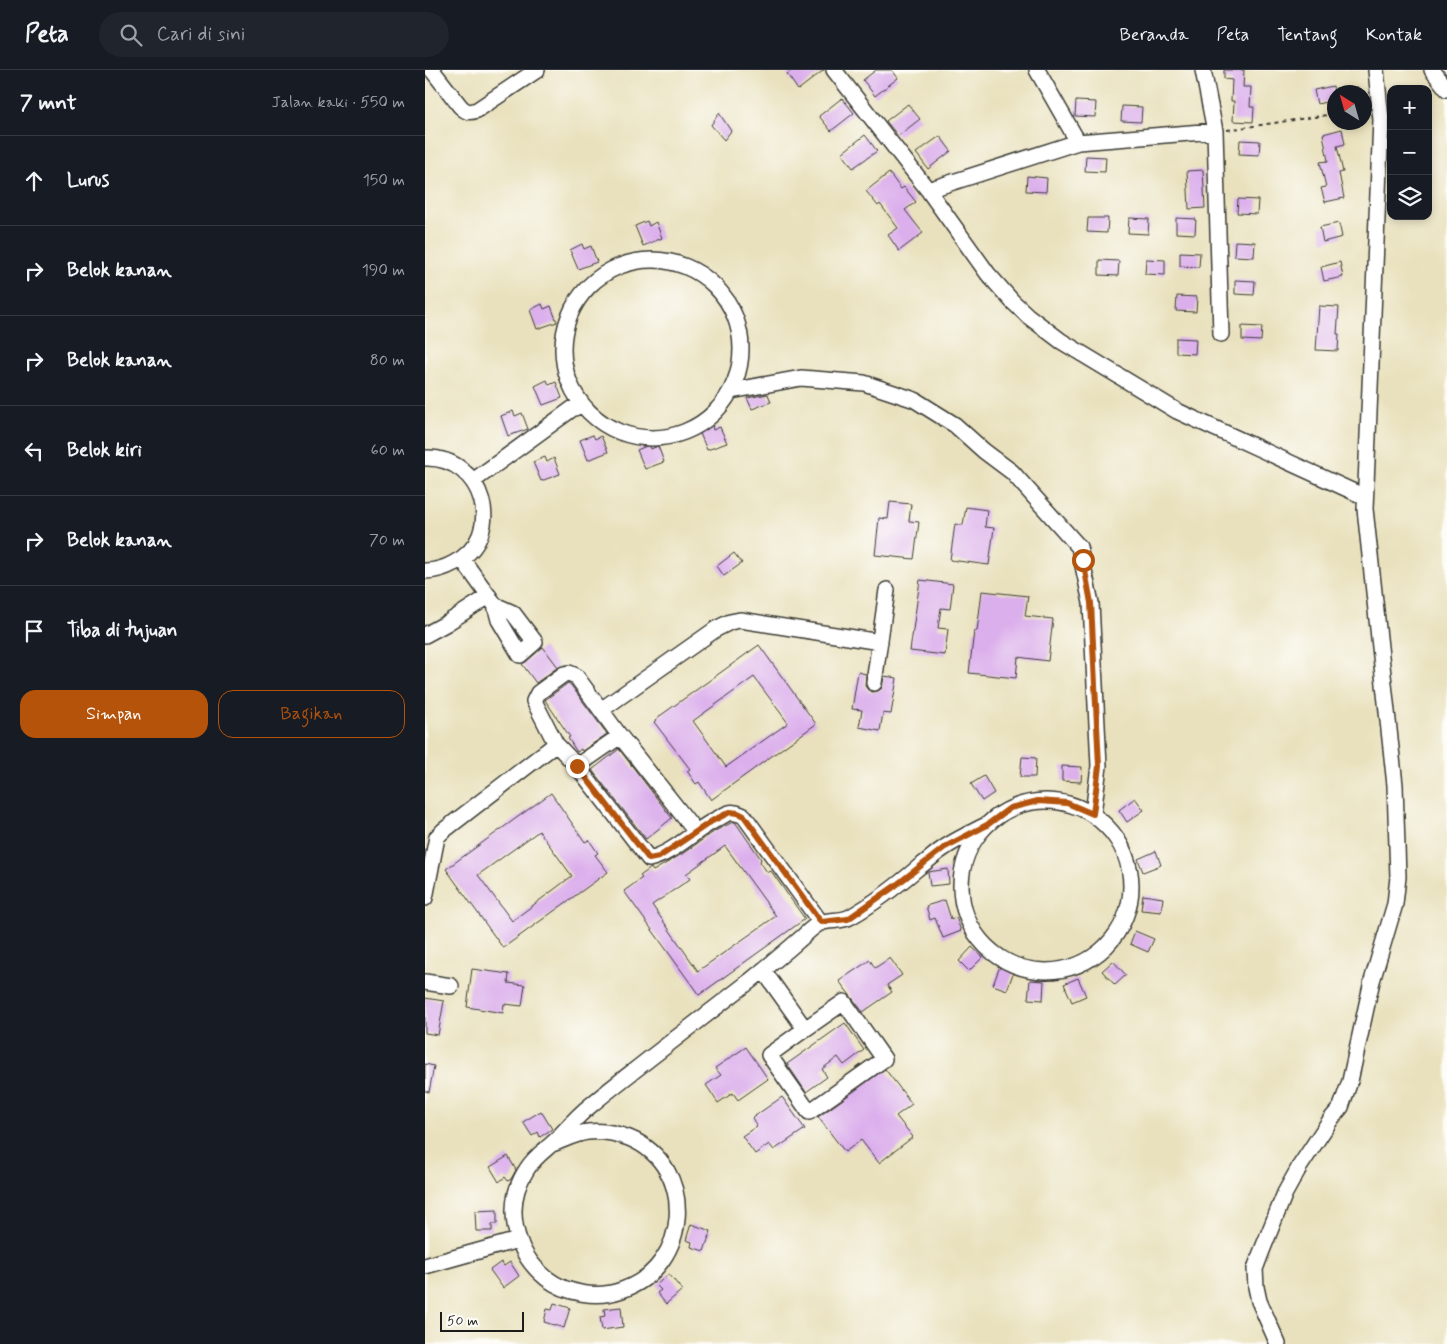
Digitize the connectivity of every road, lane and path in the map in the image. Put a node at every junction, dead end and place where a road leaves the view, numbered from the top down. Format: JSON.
{"nodes":[{"id":1,"x":432,"y":70,"type":"edge"},
{"id":2,"x":537,"y":70,"type":"edge"},
{"id":3,"x":834,"y":70,"type":"edge"},
{"id":4,"x":1037,"y":70,"type":"edge"},
{"id":5,"x":1203,"y":70,"type":"edge"},
{"id":6,"x":1376,"y":70,"type":"edge"},
{"id":7,"x":1432,"y":70,"type":"edge"},
{"id":8,"x":1447,"y":89,"type":"edge"},
{"id":9,"x":1327,"y":115,"type":"edge"},
{"id":10,"x":1215,"y":131,"type":"junction"},
{"id":11,"x":1078,"y":142,"type":"junction"},
{"id":12,"x":928,"y":190,"type":"junction"},
{"id":13,"x":1221,"y":334,"type":"dead end"},
{"id":14,"x":731,"y":391,"type":"junction"},
{"id":15,"x":582,"y":405,"type":"junction"},
{"id":16,"x":425,"y":458,"type":"edge"},
{"id":17,"x":473,"y":481,"type":"junction"},
{"id":18,"x":1365,"y":497,"type":"junction"},
{"id":19,"x":462,"y":559,"type":"junction"},
{"id":20,"x":425,"y":571,"type":"edge"},
{"id":21,"x":887,"y":590,"type":"dead end"},
{"id":22,"x":425,"y":635,"type":"edge"},
{"id":23,"x":880,"y":642,"type":"junction"},
{"id":24,"x":874,"y":683,"type":"dead end"},
{"id":25,"x":601,"y":710,"type":"junction"},
{"id":26,"x":620,"y":736,"type":"junction"},
{"id":27,"x":556,"y":744,"type":"junction"},
{"id":28,"x":577,"y":766,"type":"junction"},
{"id":29,"x":1093,"y":814,"type":"junction"},
{"id":30,"x":987,"y":825,"type":"junction"},
{"id":31,"x":696,"y":832,"type":"junction"},
{"id":32,"x":425,"y":898,"type":"edge"},
{"id":33,"x":821,"y":922,"type":"junction"},
{"id":34,"x":763,"y":970,"type":"junction"},
{"id":35,"x":425,"y":982,"type":"edge"},
{"id":36,"x":451,"y":986,"type":"dead end"},
{"id":37,"x":805,"y":1029,"type":"junction"},
{"id":38,"x":552,"y":1144,"type":"junction"},
{"id":39,"x":518,"y":1240,"type":"junction"},
{"id":40,"x":425,"y":1266,"type":"edge"},
{"id":41,"x":1278,"y":1344,"type":"edge"}],
"edges":[{"from":1,"to":2,"type":"street"},
{"from":3,"to":12,"type":"street"},
{"from":4,"to":11,"type":"street"},
{"from":5,"to":10,"type":"street"},
{"from":6,"to":18,"type":"street"},
{"from":7,"to":8,"type":"street"},
{"from":9,"to":10,"type":"path"},
{"from":10,"to":11,"type":"street"},
{"from":10,"to":13,"type":"street"},
{"from":11,"to":12,"type":"street"},
{"from":12,"to":18,"type":"street"},
{"from":14,"to":15,"type":"street"},
{"from":14,"to":15,"type":"street"},
{"from":14,"to":29,"type":"street"},
{"from":15,"to":17,"type":"street"},
{"from":16,"to":17,"type":"street"},
{"from":17,"to":19,"type":"street"},
{"from":18,"to":41,"type":"street"},
{"from":19,"to":20,"type":"street"},
{"from":19,"to":22,"type":"street"},
{"from":21,"to":23,"type":"street"},
{"from":23,"to":24,"type":"street"},
{"from":23,"to":25,"type":"street"},
{"from":25,"to":26,"type":"street"},
{"from":25,"to":27,"type":"street"},
{"from":26,"to":28,"type":"street"},
{"from":26,"to":31,"type":"street"},
{"from":27,"to":28,"type":"street"},
{"from":27,"to":32,"type":"street"},
{"from":28,"to":31,"type":"street"},
{"from":29,"to":30,"type":"street"},
{"from":29,"to":30,"type":"street"},
{"from":30,"to":33,"type":"street"},
{"from":31,"to":33,"type":"street"},
{"from":33,"to":34,"type":"street"},
{"from":34,"to":37,"type":"street"},
{"from":34,"to":38,"type":"street"},
{"from":35,"to":36,"type":"street"},
{"from":37,"to":37,"type":"street"},
{"from":38,"to":39,"type":"street"},
{"from":38,"to":39,"type":"street"},
{"from":39,"to":40,"type":"street"}]}
